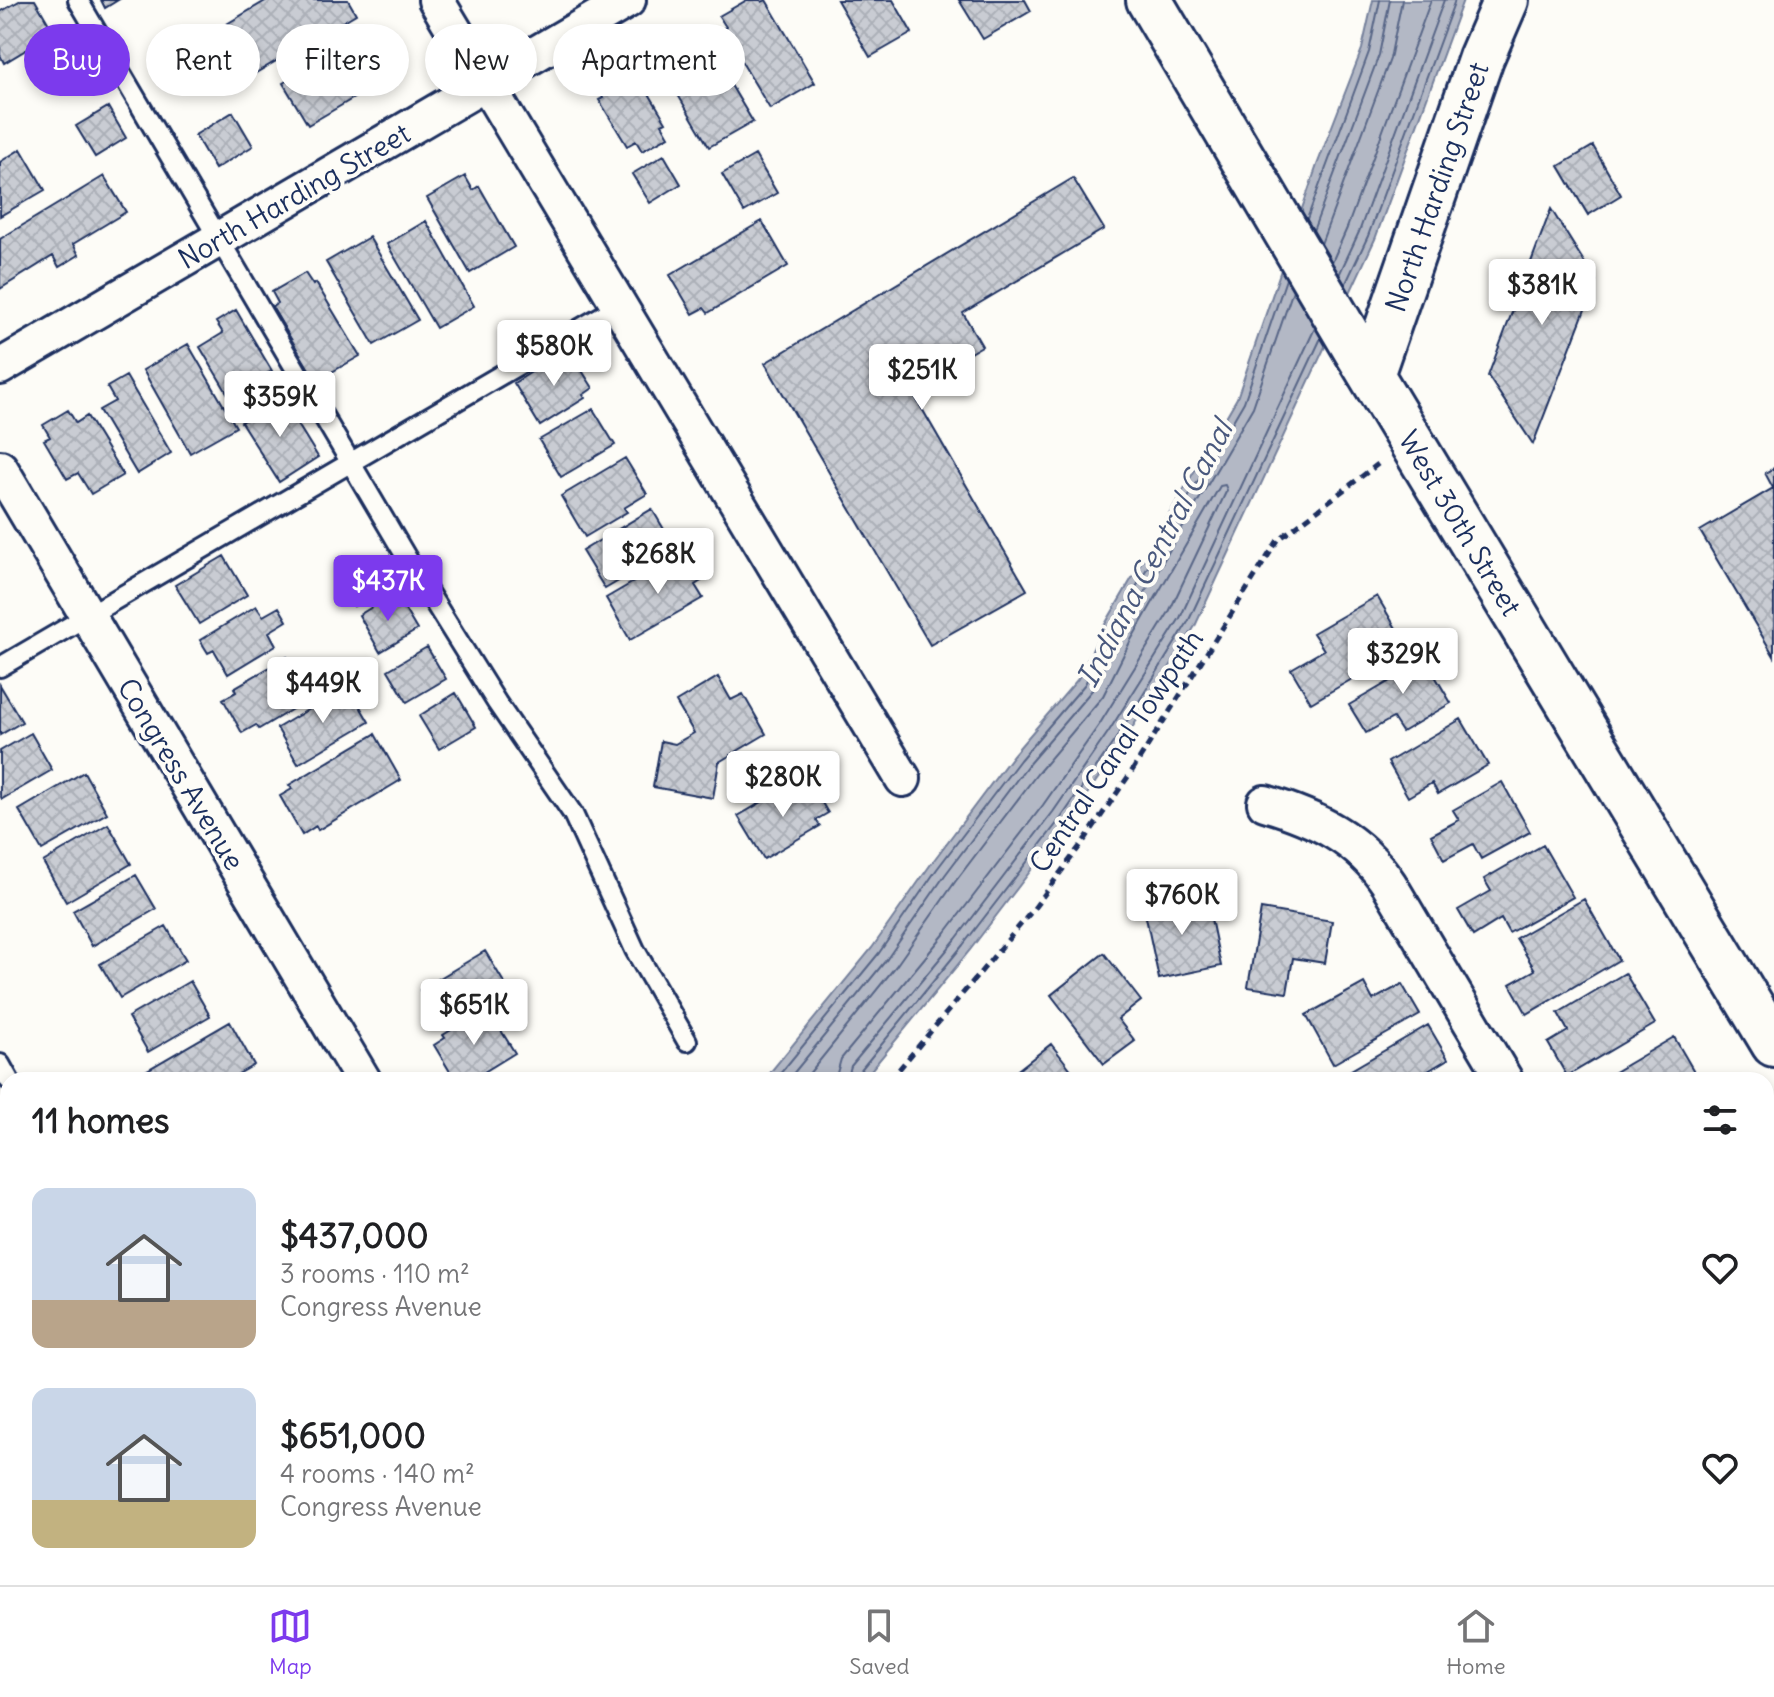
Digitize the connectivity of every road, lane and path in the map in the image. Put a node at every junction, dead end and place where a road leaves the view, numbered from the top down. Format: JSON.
{"nodes":[{"id":1,"x":78,"y":0,"type":"edge"},
{"id":2,"x":436,"y":0,"type":"edge"},
{"id":3,"x":628,"y":0,"type":"edge"},
{"id":4,"x":1149,"y":0,"type":"edge"},
{"id":5,"x":1506,"y":0,"type":"edge"},
{"id":6,"x":450,"y":24,"type":"edge"},
{"id":7,"x":537,"y":53,"type":"edge"},
{"id":8,"x":464,"y":96,"type":"edge"},
{"id":9,"x":494,"y":96,"type":"edge"},
{"id":10,"x":220,"y":239,"type":"junction"},
{"id":11,"x":619,"y":306,"type":"junction"},
{"id":12,"x":1363,"y":362,"type":"junction"},
{"id":13,"x":0,"y":367,"type":"edge"},
{"id":14,"x":1386,"y":459,"type":"dead end"},
{"id":15,"x":351,"y":462,"type":"junction"},
{"id":16,"x":0,"y":468,"type":"edge"},
{"id":17,"x":88,"y":616,"type":"junction"},
{"id":18,"x":0,"y":667,"type":"edge"},
{"id":19,"x":903,"y":779,"type":"dead end"},
{"id":20,"x":1265,"y":803,"type":"dead end"},
{"id":21,"x":687,"y":1041,"type":"dead end"},
{"id":22,"x":1774,"y":1044,"type":"edge"},
{"id":23,"x":358,"y":1072,"type":"edge"},
{"id":24,"x":897,"y":1072,"type":"edge"},
{"id":25,"x":1500,"y":1072,"type":"edge"}],
"edges":[{"from":1,"to":10,"type":"lane"},
{"from":2,"to":6,"type":"street"},
{"from":3,"to":7,"type":"street","name":"North Harding Street"},
{"from":4,"to":12,"type":"main road","name":"West 30th Street"},
{"from":5,"to":12,"type":"main road","name":"North Harding Street"},
{"from":8,"to":10,"type":"street","name":"North Harding Street"},
{"from":9,"to":11,"type":"street"},
{"from":10,"to":13,"type":"street","name":"North Harding Street"},
{"from":10,"to":15,"type":"lane"},
{"from":11,"to":15,"type":"lane"},
{"from":11,"to":19,"type":"street"},
{"from":12,"to":22,"type":"main road","name":"West 30th Street"},
{"from":14,"to":24,"type":"path","name":"Central Canal Towpath"},
{"from":15,"to":17,"type":"lane"},
{"from":15,"to":21,"type":"lane"},
{"from":16,"to":17,"type":"street","name":"Congress Avenue"},
{"from":17,"to":18,"type":"lane"},
{"from":17,"to":23,"type":"street","name":"Congress Avenue"},
{"from":20,"to":25,"type":"street"}]}
